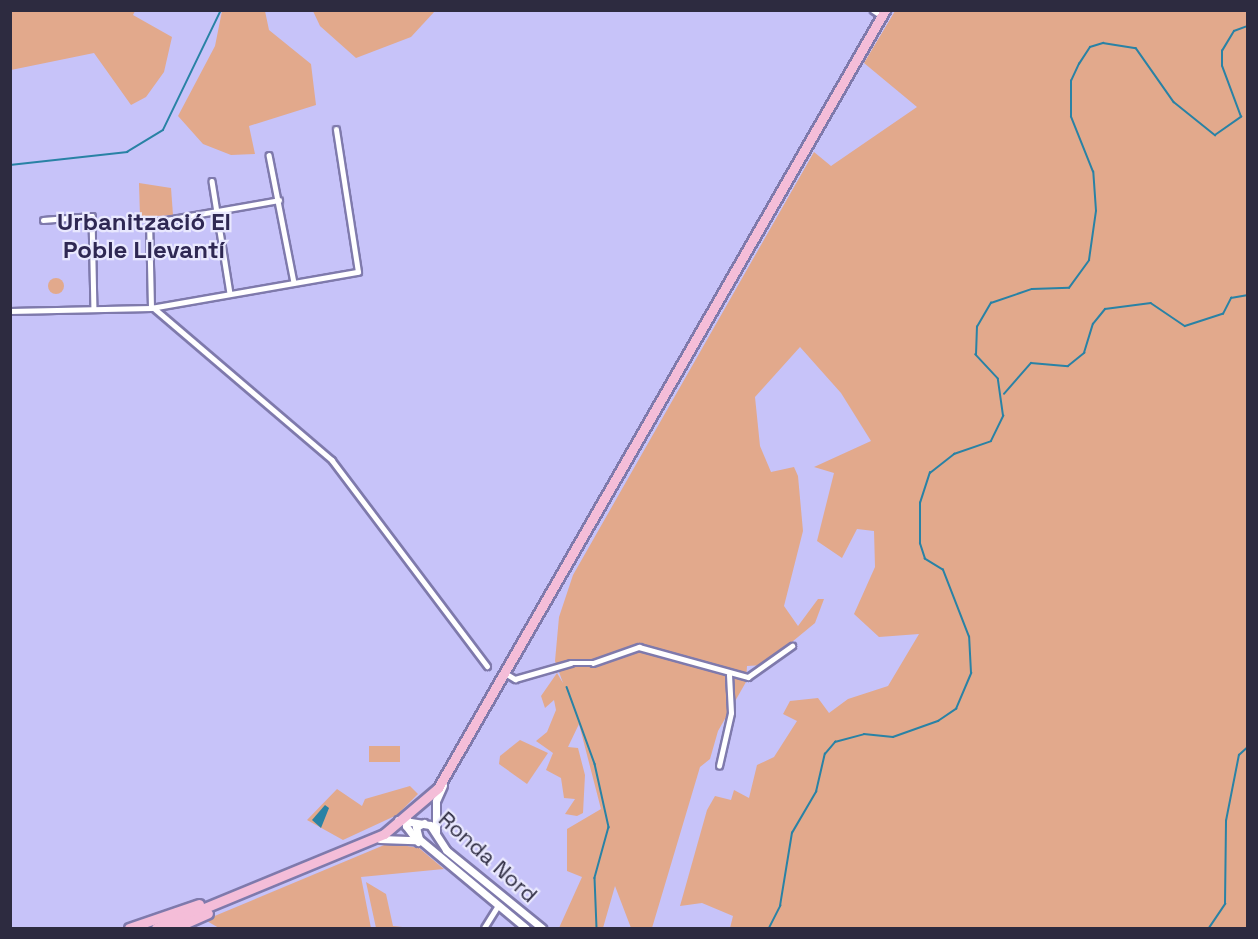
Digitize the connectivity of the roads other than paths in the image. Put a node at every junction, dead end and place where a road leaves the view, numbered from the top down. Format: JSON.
{"nodes":[{"id":1,"x":880,"y":12,"type":"edge"},
{"id":2,"x":336,"y":130,"type":"dead end"},
{"id":3,"x":269,"y":155,"type":"dead end"},
{"id":4,"x":212,"y":181,"type":"dead end"},
{"id":5,"x":279,"y":200,"type":"junction"},
{"id":6,"x":216,"y":211,"type":"junction"},
{"id":7,"x":43,"y":220,"type":"dead end"},
{"id":8,"x":294,"y":283,"type":"junction"},
{"id":9,"x":230,"y":294,"type":"junction"},
{"id":10,"x":152,"y":308,"type":"junction"},
{"id":11,"x":94,"y":309,"type":"junction"},
{"id":12,"x":10,"y":311,"type":"edge"},
{"id":13,"x":792,"y":646,"type":"dead end"},
{"id":14,"x":487,"y":666,"type":"dead end"},
{"id":15,"x":505,"y":673,"type":"junction"},
{"id":16,"x":729,"y":675,"type":"junction"},
{"id":17,"x":500,"y":683,"type":"junction"},
{"id":18,"x":719,"y":766,"type":"dead end"},
{"id":19,"x":452,"y":767,"type":"junction"},
{"id":20,"x":416,"y":804,"type":"junction"},
{"id":21,"x":406,"y":820,"type":"junction"},
{"id":22,"x":393,"y":822,"type":"junction"},
{"id":23,"x":424,"y":823,"type":"junction"},
{"id":24,"x":436,"y":832,"type":"junction"},
{"id":25,"x":415,"y":840,"type":"junction"},
{"id":26,"x":360,"y":846,"type":"junction"},
{"id":27,"x":428,"y":847,"type":"junction"},
{"id":28,"x":249,"y":890,"type":"junction"},
{"id":29,"x":498,"y":906,"type":"junction"},
{"id":30,"x":129,"y":928,"type":"edge"},
{"id":31,"x":156,"y":928,"type":"edge"},
{"id":32,"x":175,"y":928,"type":"edge"},
{"id":33,"x":484,"y":928,"type":"edge"},
{"id":34,"x":526,"y":928,"type":"edge"},
{"id":35,"x":542,"y":928,"type":"edge"}],
"edges":[{"from":1,"to":15,"type":"highway"},
{"from":2,"to":8,"type":"street"},
{"from":3,"to":5,"type":"street"},
{"from":4,"to":6,"type":"street"},
{"from":5,"to":6,"type":"street"},
{"from":5,"to":8,"type":"street"},
{"from":6,"to":9,"type":"street"},
{"from":6,"to":10,"type":"street"},
{"from":7,"to":11,"type":"street"},
{"from":8,"to":9,"type":"street"},
{"from":9,"to":10,"type":"street"},
{"from":10,"to":11,"type":"street"},
{"from":10,"to":14,"type":"street"},
{"from":11,"to":12,"type":"street"},
{"from":13,"to":16,"type":"street"},
{"from":15,"to":16,"type":"street"},
{"from":15,"to":17,"type":"highway"},
{"from":16,"to":18,"type":"street"},
{"from":17,"to":19,"type":"highway"},
{"from":17,"to":20,"type":"highway"},
{"from":19,"to":21,"type":"highway"},
{"from":19,"to":24,"type":"main road"},
{"from":20,"to":21,"type":"main road"},
{"from":20,"to":22,"type":"highway"},
{"from":21,"to":22,"type":"main road"},
{"from":21,"to":23,"type":"main road"},
{"from":21,"to":25,"type":"main road"},
{"from":21,"to":26,"type":"highway"},
{"from":22,"to":28,"type":"highway"},
{"from":23,"to":24,"type":"main road","name":"Ronda Nord"},
{"from":23,"to":27,"type":"main road","name":"Ronda Nord"},
{"from":24,"to":35,"type":"main road","name":"Ronda Nord"},
{"from":25,"to":26,"type":"main road"},
{"from":25,"to":27,"type":"main road"},
{"from":26,"to":28,"type":"highway"},
{"from":27,"to":29,"type":"main road","name":"Ronda Nord"},
{"from":28,"to":30,"type":"highway"},
{"from":28,"to":31,"type":"highway"},
{"from":28,"to":32,"type":"highway"},
{"from":29,"to":33,"type":"street"},
{"from":29,"to":34,"type":"main road","name":"Ronda Nord"}]}
